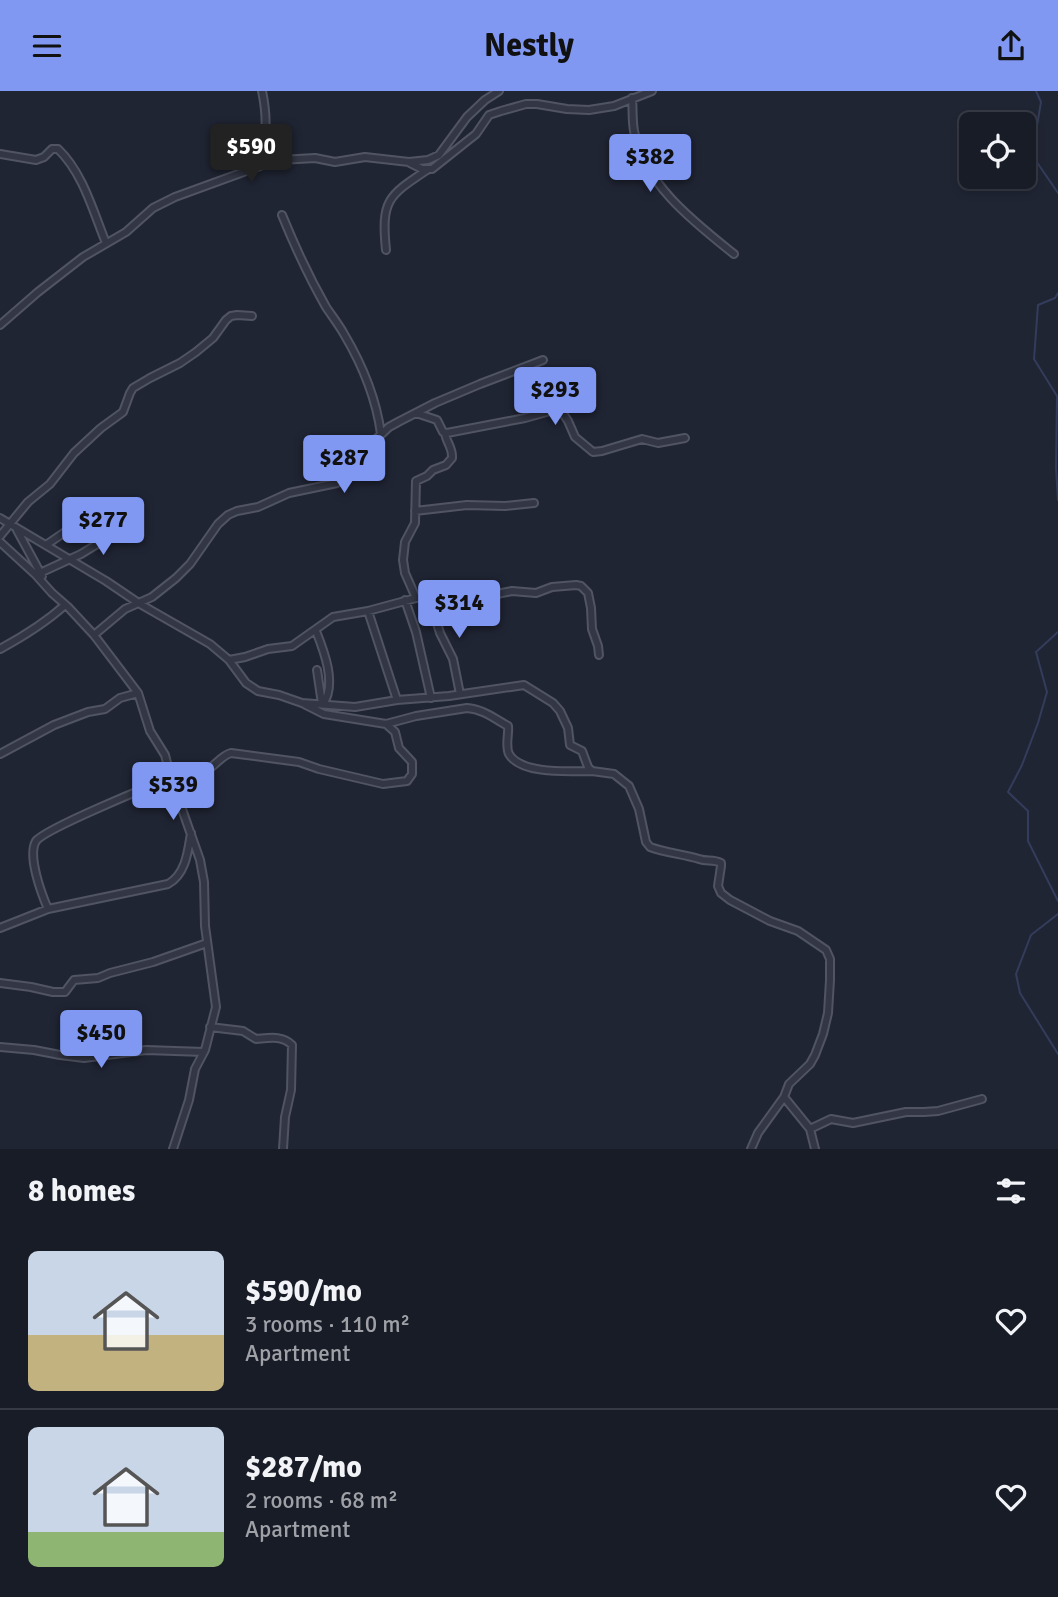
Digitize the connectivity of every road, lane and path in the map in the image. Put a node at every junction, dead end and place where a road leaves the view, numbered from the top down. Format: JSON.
{"nodes":[{"id":1,"x":262,"y":91,"type":"edge"},
{"id":2,"x":499,"y":91,"type":"edge"},
{"id":3,"x":652,"y":91,"type":"edge"},
{"id":4,"x":632,"y":98,"type":"junction"},
{"id":5,"x":0,"y":154,"type":"edge"},
{"id":6,"x":409,"y":162,"type":"junction"},
{"id":7,"x":260,"y":166,"type":"junction"},
{"id":8,"x":428,"y":170,"type":"junction"},
{"id":9,"x":282,"y":215,"type":"dead end"},
{"id":10,"x":106,"y":243,"type":"junction"},
{"id":11,"x":386,"y":250,"type":"dead end"},
{"id":12,"x":734,"y":254,"type":"dead end"},
{"id":13,"x":252,"y":316,"type":"dead end"},
{"id":14,"x":0,"y":325,"type":"edge"},
{"id":15,"x":543,"y":360,"type":"dead end"},
{"id":16,"x":416,"y":413,"type":"junction"},
{"id":17,"x":445,"y":433,"type":"junction"},
{"id":18,"x":380,"y":434,"type":"junction"},
{"id":19,"x":685,"y":438,"type":"dead end"},
{"id":20,"x":534,"y":503,"type":"dead end"},
{"id":21,"x":415,"y":511,"type":"junction"},
{"id":22,"x":94,"y":512,"type":"dead end"},
{"id":23,"x":0,"y":518,"type":"edge"},
{"id":24,"x":13,"y":526,"type":"junction"},
{"id":25,"x":122,"y":529,"type":"dead end"},
{"id":26,"x":0,"y":536,"type":"edge"},
{"id":27,"x":0,"y":542,"type":"edge"},
{"id":28,"x":46,"y":545,"type":"junction"},
{"id":29,"x":70,"y":559,"type":"junction"},
{"id":30,"x":40,"y":573,"type":"junction"},
{"id":31,"x":47,"y":587,"type":"junction"},
{"id":32,"x":429,"y":597,"type":"junction"},
{"id":33,"x":416,"y":598,"type":"junction"},
{"id":34,"x":405,"y":600,"type":"junction"},
{"id":35,"x":140,"y":604,"type":"junction"},
{"id":36,"x":65,"y":605,"type":"junction"},
{"id":37,"x":368,"y":611,"type":"junction"},
{"id":38,"x":316,"y":631,"type":"junction"},
{"id":39,"x":94,"y":635,"type":"junction"},
{"id":40,"x":0,"y":649,"type":"edge"},
{"id":41,"x":599,"y":655,"type":"dead end"},
{"id":42,"x":229,"y":660,"type":"junction"},
{"id":43,"x":317,"y":670,"type":"dead end"},
{"id":44,"x":138,"y":693,"type":"junction"},
{"id":45,"x":460,"y":694,"type":"junction"},
{"id":46,"x":431,"y":698,"type":"junction"},
{"id":47,"x":397,"y":700,"type":"junction"},
{"id":48,"x":302,"y":703,"type":"junction"},
{"id":49,"x":322,"y":704,"type":"junction"},
{"id":50,"x":386,"y":725,"type":"junction"},
{"id":51,"x":0,"y":754,"type":"edge"},
{"id":52,"x":592,"y":771,"type":"junction"},
{"id":53,"x":171,"y":779,"type":"junction"},
{"id":54,"x":191,"y":832,"type":"junction"},
{"id":55,"x":48,"y":909,"type":"junction"},
{"id":56,"x":0,"y":928,"type":"edge"},
{"id":57,"x":208,"y":943,"type":"junction"},
{"id":58,"x":0,"y":983,"type":"edge"},
{"id":59,"x":210,"y":1027,"type":"junction"},
{"id":60,"x":0,"y":1047,"type":"edge"},
{"id":61,"x":204,"y":1052,"type":"junction"},
{"id":62,"x":784,"y":1097,"type":"junction"},
{"id":63,"x":982,"y":1099,"type":"dead end"},
{"id":64,"x":810,"y":1129,"type":"junction"},
{"id":65,"x":173,"y":1149,"type":"edge"},
{"id":66,"x":283,"y":1149,"type":"edge"},
{"id":67,"x":751,"y":1149,"type":"edge"},
{"id":68,"x":815,"y":1149,"type":"edge"}],
"edges":[{"from":1,"to":7,"type":"street"},
{"from":2,"to":6,"type":"street"},
{"from":3,"to":4,"type":"street"},
{"from":4,"to":8,"type":"street"},
{"from":4,"to":12,"type":"street"},
{"from":5,"to":10,"type":"street"},
{"from":6,"to":7,"type":"street"},
{"from":6,"to":8,"type":"street"},
{"from":7,"to":10,"type":"street"},
{"from":8,"to":11,"type":"street"},
{"from":9,"to":18,"type":"street"},
{"from":10,"to":14,"type":"street"},
{"from":13,"to":24,"type":"street"},
{"from":15,"to":16,"type":"street"},
{"from":16,"to":17,"type":"street"},
{"from":16,"to":18,"type":"street"},
{"from":17,"to":19,"type":"street"},
{"from":17,"to":21,"type":"street"},
{"from":18,"to":35,"type":"street"},
{"from":20,"to":21,"type":"street"},
{"from":21,"to":33,"type":"street"},
{"from":22,"to":28,"type":"street"},
{"from":23,"to":24,"type":"street"},
{"from":24,"to":26,"type":"street"},
{"from":24,"to":28,"type":"street"},
{"from":24,"to":30,"type":"street"},
{"from":25,"to":29,"type":"street"},
{"from":27,"to":31,"type":"street"},
{"from":28,"to":29,"type":"street"},
{"from":29,"to":30,"type":"street"},
{"from":29,"to":35,"type":"street"},
{"from":30,"to":31,"type":"street"},
{"from":31,"to":36,"type":"street"},
{"from":32,"to":33,"type":"street"},
{"from":32,"to":41,"type":"street"},
{"from":32,"to":45,"type":"street"},
{"from":33,"to":34,"type":"street"},
{"from":34,"to":37,"type":"street"},
{"from":34,"to":46,"type":"street"},
{"from":35,"to":39,"type":"street"},
{"from":35,"to":42,"type":"street"},
{"from":36,"to":39,"type":"street"},
{"from":36,"to":40,"type":"street"},
{"from":37,"to":38,"type":"street"},
{"from":37,"to":47,"type":"street"},
{"from":38,"to":42,"type":"street"},
{"from":38,"to":49,"type":"street"},
{"from":39,"to":44,"type":"street"},
{"from":42,"to":48,"type":"street"},
{"from":43,"to":49,"type":"street"},
{"from":44,"to":51,"type":"street"},
{"from":44,"to":53,"type":"street"},
{"from":45,"to":46,"type":"street"},
{"from":45,"to":52,"type":"street"},
{"from":46,"to":47,"type":"street"},
{"from":47,"to":49,"type":"street"},
{"from":48,"to":49,"type":"street"},
{"from":48,"to":50,"type":"street"},
{"from":50,"to":52,"type":"street"},
{"from":50,"to":53,"type":"street"},
{"from":52,"to":62,"type":"street"},
{"from":53,"to":54,"type":"street"},
{"from":53,"to":55,"type":"street"},
{"from":54,"to":55,"type":"street"},
{"from":54,"to":57,"type":"street"},
{"from":55,"to":56,"type":"street"},
{"from":57,"to":58,"type":"street"},
{"from":57,"to":59,"type":"street"},
{"from":59,"to":61,"type":"street"},
{"from":59,"to":66,"type":"street"},
{"from":60,"to":61,"type":"street"},
{"from":61,"to":65,"type":"street"},
{"from":62,"to":64,"type":"street"},
{"from":62,"to":67,"type":"street"},
{"from":63,"to":64,"type":"street"},
{"from":64,"to":68,"type":"street"}]}
